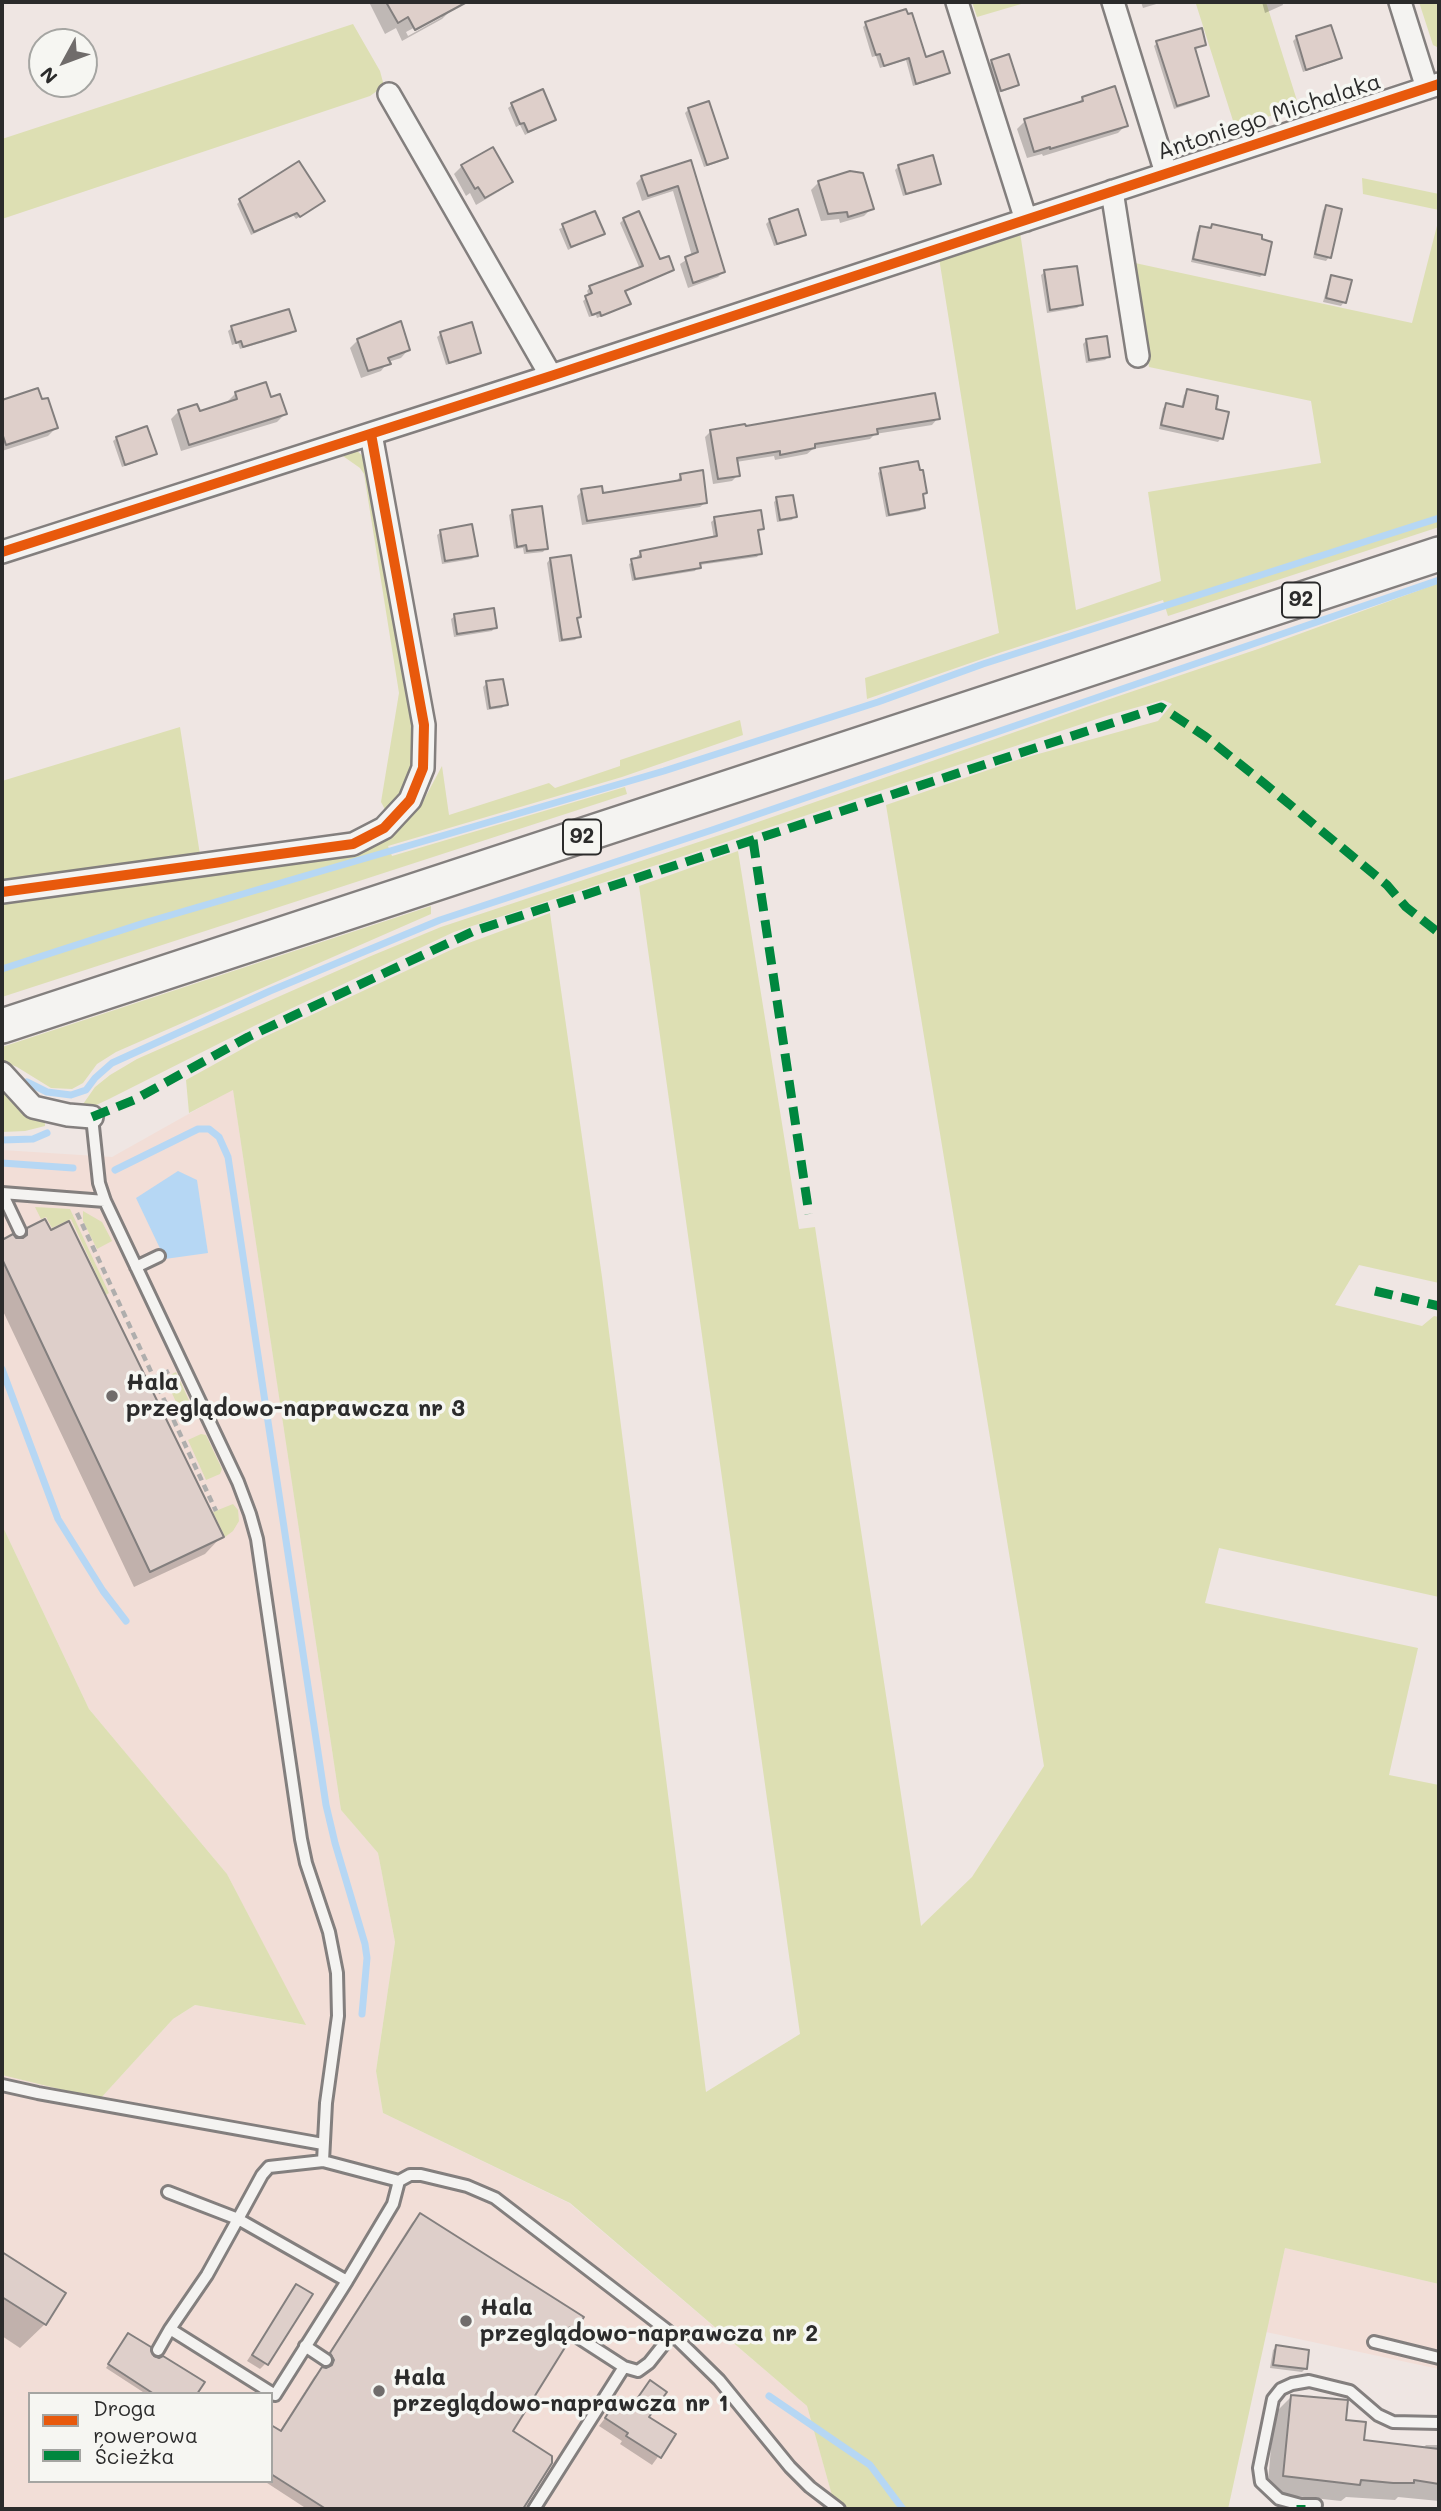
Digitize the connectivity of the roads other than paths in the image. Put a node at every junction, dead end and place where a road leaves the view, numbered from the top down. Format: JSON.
{"nodes":[{"id":1,"x":957,"y":2,"type":"edge"},
{"id":2,"x":1113,"y":2,"type":"edge"},
{"id":3,"x":1399,"y":2,"type":"edge"},
{"id":4,"x":1433,"y":86,"type":"edge"},
{"id":5,"x":389,"y":94,"type":"dead end"},
{"id":6,"x":1166,"y":173,"type":"junction"},
{"id":7,"x":1112,"y":191,"type":"junction"},
{"id":8,"x":1026,"y":220,"type":"junction"},
{"id":9,"x":1138,"y":356,"type":"dead end"},
{"id":10,"x":551,"y":376,"type":"junction"},
{"id":11,"x":371,"y":435,"type":"junction"},
{"id":12,"x":2,"y":552,"type":"edge"},
{"id":13,"x":1439,"y":554,"type":"edge"},
{"id":14,"x":2,"y":892,"type":"edge"},
{"id":15,"x":2,"y":1026,"type":"edge"},
{"id":16,"x":2,"y":1073,"type":"edge"},
{"id":17,"x":92,"y":1117,"type":"joint"},
{"id":18,"x":2,"y":1194,"type":"edge"},
{"id":19,"x":105,"y":1201,"type":"junction"},
{"id":20,"x":20,"y":1231,"type":"dead end"},
{"id":21,"x":159,"y":1256,"type":"dead end"},
{"id":22,"x":136,"y":1268,"type":"junction"},
{"id":23,"x":2,"y":2085,"type":"edge"},
{"id":24,"x":323,"y":2144,"type":"junction"},
{"id":25,"x":323,"y":2161,"type":"junction"},
{"id":26,"x":398,"y":2181,"type":"junction"},
{"id":27,"x":168,"y":2192,"type":"dead end"},
{"id":28,"x":238,"y":2219,"type":"junction"},
{"id":29,"x":347,"y":2281,"type":"junction"},
{"id":30,"x":170,"y":2329,"type":"junction"},
{"id":31,"x":573,"y":2334,"type":"dead end"},
{"id":32,"x":673,"y":2334,"type":"junction"},
{"id":33,"x":1374,"y":2342,"type":"dead end"},
{"id":34,"x":305,"y":2346,"type":"junction"},
{"id":35,"x":158,"y":2350,"type":"dead end"},
{"id":36,"x":1439,"y":2358,"type":"edge"},
{"id":37,"x":326,"y":2360,"type":"dead end"},
{"id":38,"x":624,"y":2367,"type":"junction"},
{"id":39,"x":267,"y":2392,"type":"edge"},
{"id":40,"x":273,"y":2396,"type":"edge"},
{"id":41,"x":1439,"y":2423,"type":"edge"},
{"id":42,"x":1316,"y":2505,"type":"dead end"},
{"id":43,"x":534,"y":2509,"type":"edge"},
{"id":44,"x":839,"y":2509,"type":"edge"}],
"edges":[{"from":1,"to":8,"type":"street"},
{"from":2,"to":6,"type":"street"},
{"from":3,"to":4,"type":"street"},
{"from":4,"to":6,"type":"street","name":"Antoniego Michalaka"},
{"from":5,"to":10,"type":"street"},
{"from":6,"to":7,"type":"street","name":"Antoniego Michalaka"},
{"from":7,"to":8,"type":"street","name":"Antoniego Michalaka"},
{"from":7,"to":9,"type":"street"},
{"from":8,"to":10,"type":"street","name":"Antoniego Michalaka"},
{"from":10,"to":11,"type":"street","name":"Antoniego Michalaka"},
{"from":11,"to":12,"type":"street","name":"Antoniego Michalaka"},
{"from":11,"to":14,"type":"street"},
{"from":13,"to":15,"type":"main road","number":"92"},
{"from":16,"to":17,"type":"street"},
{"from":17,"to":19,"type":"lane"},
{"from":18,"to":19,"type":"lane"},
{"from":18,"to":20,"type":"lane"},
{"from":19,"to":22,"type":"lane"},
{"from":21,"to":22,"type":"lane"},
{"from":22,"to":24,"type":"lane"},
{"from":23,"to":24,"type":"lane"},
{"from":24,"to":25,"type":"lane"},
{"from":25,"to":26,"type":"lane"},
{"from":25,"to":28,"type":"lane"},
{"from":26,"to":29,"type":"lane"},
{"from":26,"to":32,"type":"lane"},
{"from":27,"to":28,"type":"lane"},
{"from":28,"to":29,"type":"lane"},
{"from":28,"to":30,"type":"lane"},
{"from":29,"to":34,"type":"lane"},
{"from":30,"to":35,"type":"lane"},
{"from":30,"to":39,"type":"lane"},
{"from":31,"to":38,"type":"lane"},
{"from":32,"to":38,"type":"lane"},
{"from":32,"to":44,"type":"lane"},
{"from":33,"to":36,"type":"lane"},
{"from":34,"to":37,"type":"lane"},
{"from":34,"to":40,"type":"lane"},
{"from":38,"to":43,"type":"lane"},
{"from":41,"to":42,"type":"lane"}]}
